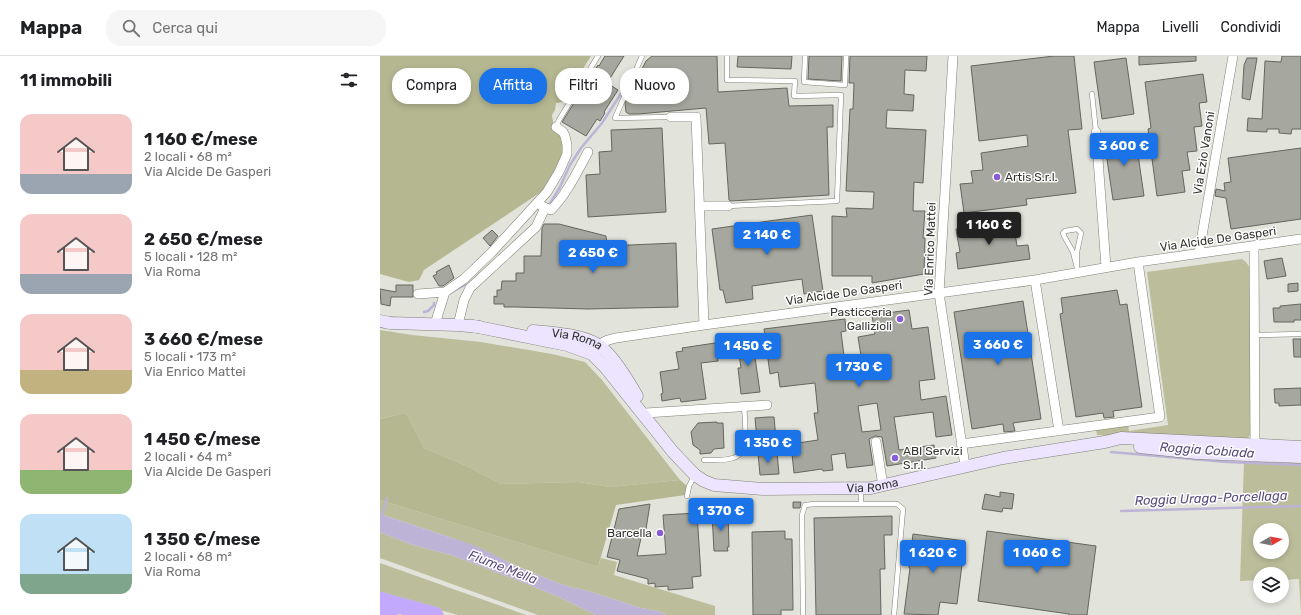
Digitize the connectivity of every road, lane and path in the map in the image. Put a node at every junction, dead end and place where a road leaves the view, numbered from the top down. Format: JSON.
{"nodes":[{"id":1,"x":598,"y":56,"type":"edge"},
{"id":2,"x":642,"y":56,"type":"edge"},
{"id":3,"x":727,"y":56,"type":"edge"},
{"id":4,"x":805,"y":56,"type":"edge"},
{"id":5,"x":846,"y":56,"type":"edge"},
{"id":6,"x":953,"y":56,"type":"edge"},
{"id":7,"x":1233,"y":56,"type":"edge"},
{"id":8,"x":1092,"y":94,"type":"dead end"},
{"id":9,"x":671,"y":117,"type":"joint"},
{"id":10,"x":556,"y":127,"type":"joint"},
{"id":11,"x":1096,"y":132,"type":"joint"},
{"id":12,"x":588,"y":152,"type":"dead end"},
{"id":13,"x":541,"y":206,"type":"junction"},
{"id":14,"x":700,"y":206,"type":"junction"},
{"id":15,"x":728,"y":206,"type":"joint"},
{"id":16,"x":1301,"y":239,"type":"edge"},
{"id":17,"x":1254,"y":246,"type":"junction"},
{"id":18,"x":1199,"y":253,"type":"junction"},
{"id":19,"x":1138,"y":262,"type":"junction"},
{"id":20,"x":1106,"y":267,"type":"junction"},
{"id":21,"x":1077,"y":269,"type":"junction"},
{"id":22,"x":1035,"y":280,"type":"junction"},
{"id":23,"x":445,"y":292,"type":"junction"},
{"id":24,"x":939,"y":293,"type":"junction"},
{"id":25,"x":418,"y":294,"type":"dead end"},
{"id":26,"x":380,"y":321,"type":"edge"},
{"id":27,"x":435,"y":324,"type":"junction"},
{"id":28,"x":458,"y":325,"type":"junction"},
{"id":29,"x":704,"y":325,"type":"junction"},
{"id":30,"x":1301,"y":334,"type":"edge"},
{"id":31,"x":1255,"y":335,"type":"junction"},
{"id":32,"x":595,"y":349,"type":"junction"},
{"id":33,"x":767,"y":405,"type":"dead end"},
{"id":34,"x":744,"y":406,"type":"junction"},
{"id":35,"x":646,"y":413,"type":"junction"},
{"id":36,"x":1059,"y":431,"type":"junction"},
{"id":37,"x":658,"y":433,"type":"junction"},
{"id":38,"x":876,"y":442,"type":"dead end"},
{"id":39,"x":961,"y":444,"type":"junction"},
{"id":40,"x":1301,"y":447,"type":"edge"},
{"id":41,"x":1255,"y":451,"type":"junction"},
{"id":42,"x":1301,"y":457,"type":"edge"},
{"id":43,"x":704,"y":460,"type":"dead end"},
{"id":44,"x":965,"y":466,"type":"junction"},
{"id":45,"x":695,"y":475,"type":"junction"},
{"id":46,"x":883,"y":486,"type":"junction"},
{"id":47,"x":861,"y":488,"type":"junction"},
{"id":48,"x":686,"y":496,"type":"dead end"},
{"id":49,"x":861,"y":504,"type":"junction"},
{"id":50,"x":380,"y":600,"type":"edge"},
{"id":51,"x":380,"y":612,"type":"edge"},
{"id":52,"x":390,"y":615,"type":"edge"},
{"id":53,"x":435,"y":615,"type":"edge"},
{"id":54,"x":803,"y":615,"type":"edge"},
{"id":55,"x":894,"y":615,"type":"edge"}],
"edges":[{"from":1,"to":10,"type":"lane"},
{"from":2,"to":9,"type":"lane"},
{"from":3,"to":15,"type":"lane"},
{"from":4,"to":5,"type":"lane"},
{"from":6,"to":24,"type":"street","name":"Via Enrico Mattei"},
{"from":7,"to":18,"type":"street","name":"Via Ezio Vanoni"},
{"from":8,"to":11,"type":"lane"},
{"from":9,"to":14,"type":"street"},
{"from":10,"to":13,"type":"street"},
{"from":11,"to":20,"type":"street"},
{"from":12,"to":13,"type":"street"},
{"from":13,"to":23,"type":"street"},
{"from":13,"to":28,"type":"street"},
{"from":14,"to":15,"type":"street"},
{"from":14,"to":29,"type":"street"},
{"from":16,"to":17,"type":"street","name":"Via Alcide De Gasperi"},
{"from":17,"to":18,"type":"street","name":"Via Alcide De Gasperi"},
{"from":17,"to":31,"type":"street"},
{"from":18,"to":19,"type":"street","name":"Via Alcide De Gasperi"},
{"from":19,"to":20,"type":"street","name":"Via Alcide De Gasperi"},
{"from":19,"to":36,"type":"street"},
{"from":20,"to":21,"type":"street","name":"Via Alcide De Gasperi"},
{"from":21,"to":21,"type":"lane"},
{"from":21,"to":22,"type":"street","name":"Via Alcide De Gasperi"},
{"from":22,"to":24,"type":"street","name":"Via Alcide De Gasperi"},
{"from":22,"to":36,"type":"street"},
{"from":23,"to":25,"type":"street"},
{"from":23,"to":27,"type":"street"},
{"from":24,"to":29,"type":"street","name":"Via Alcide De Gasperi"},
{"from":24,"to":39,"type":"street","name":"Via Enrico Mattei"},
{"from":26,"to":27,"type":"street","name":"Via Roma"},
{"from":27,"to":28,"type":"street","name":"Via Roma"},
{"from":28,"to":32,"type":"street","name":"Via Roma"},
{"from":29,"to":32,"type":"street","name":"Via Alcide De Gasperi"},
{"from":30,"to":31,"type":"lane"},
{"from":31,"to":41,"type":"street"},
{"from":32,"to":35,"type":"street","name":"Via Roma"},
{"from":32,"to":37,"type":"street","name":"Via Roma"},
{"from":33,"to":34,"type":"street"},
{"from":34,"to":35,"type":"street"},
{"from":34,"to":43,"type":"lane"},
{"from":35,"to":37,"type":"street","name":"Via Roma"},
{"from":36,"to":39,"type":"street"},
{"from":37,"to":45,"type":"street","name":"Via Roma"},
{"from":38,"to":46,"type":"street"},
{"from":39,"to":44,"type":"street","name":"Via Enrico Mattei"},
{"from":40,"to":41,"type":"street","name":"Via Roma"},
{"from":41,"to":42,"type":"street","name":"Via Roma"},
{"from":41,"to":44,"type":"street","name":"Via Roma"},
{"from":44,"to":46,"type":"street","name":"Via Roma"},
{"from":45,"to":47,"type":"street","name":"Via Roma"},
{"from":45,"to":48,"type":"lane"},
{"from":46,"to":47,"type":"street","name":"Via Roma"},
{"from":47,"to":49,"type":"lane"},
{"from":49,"to":54,"type":"lane"},
{"from":49,"to":55,"type":"lane"},
{"from":50,"to":53,"type":"highway"},
{"from":51,"to":52,"type":"highway"}]}
